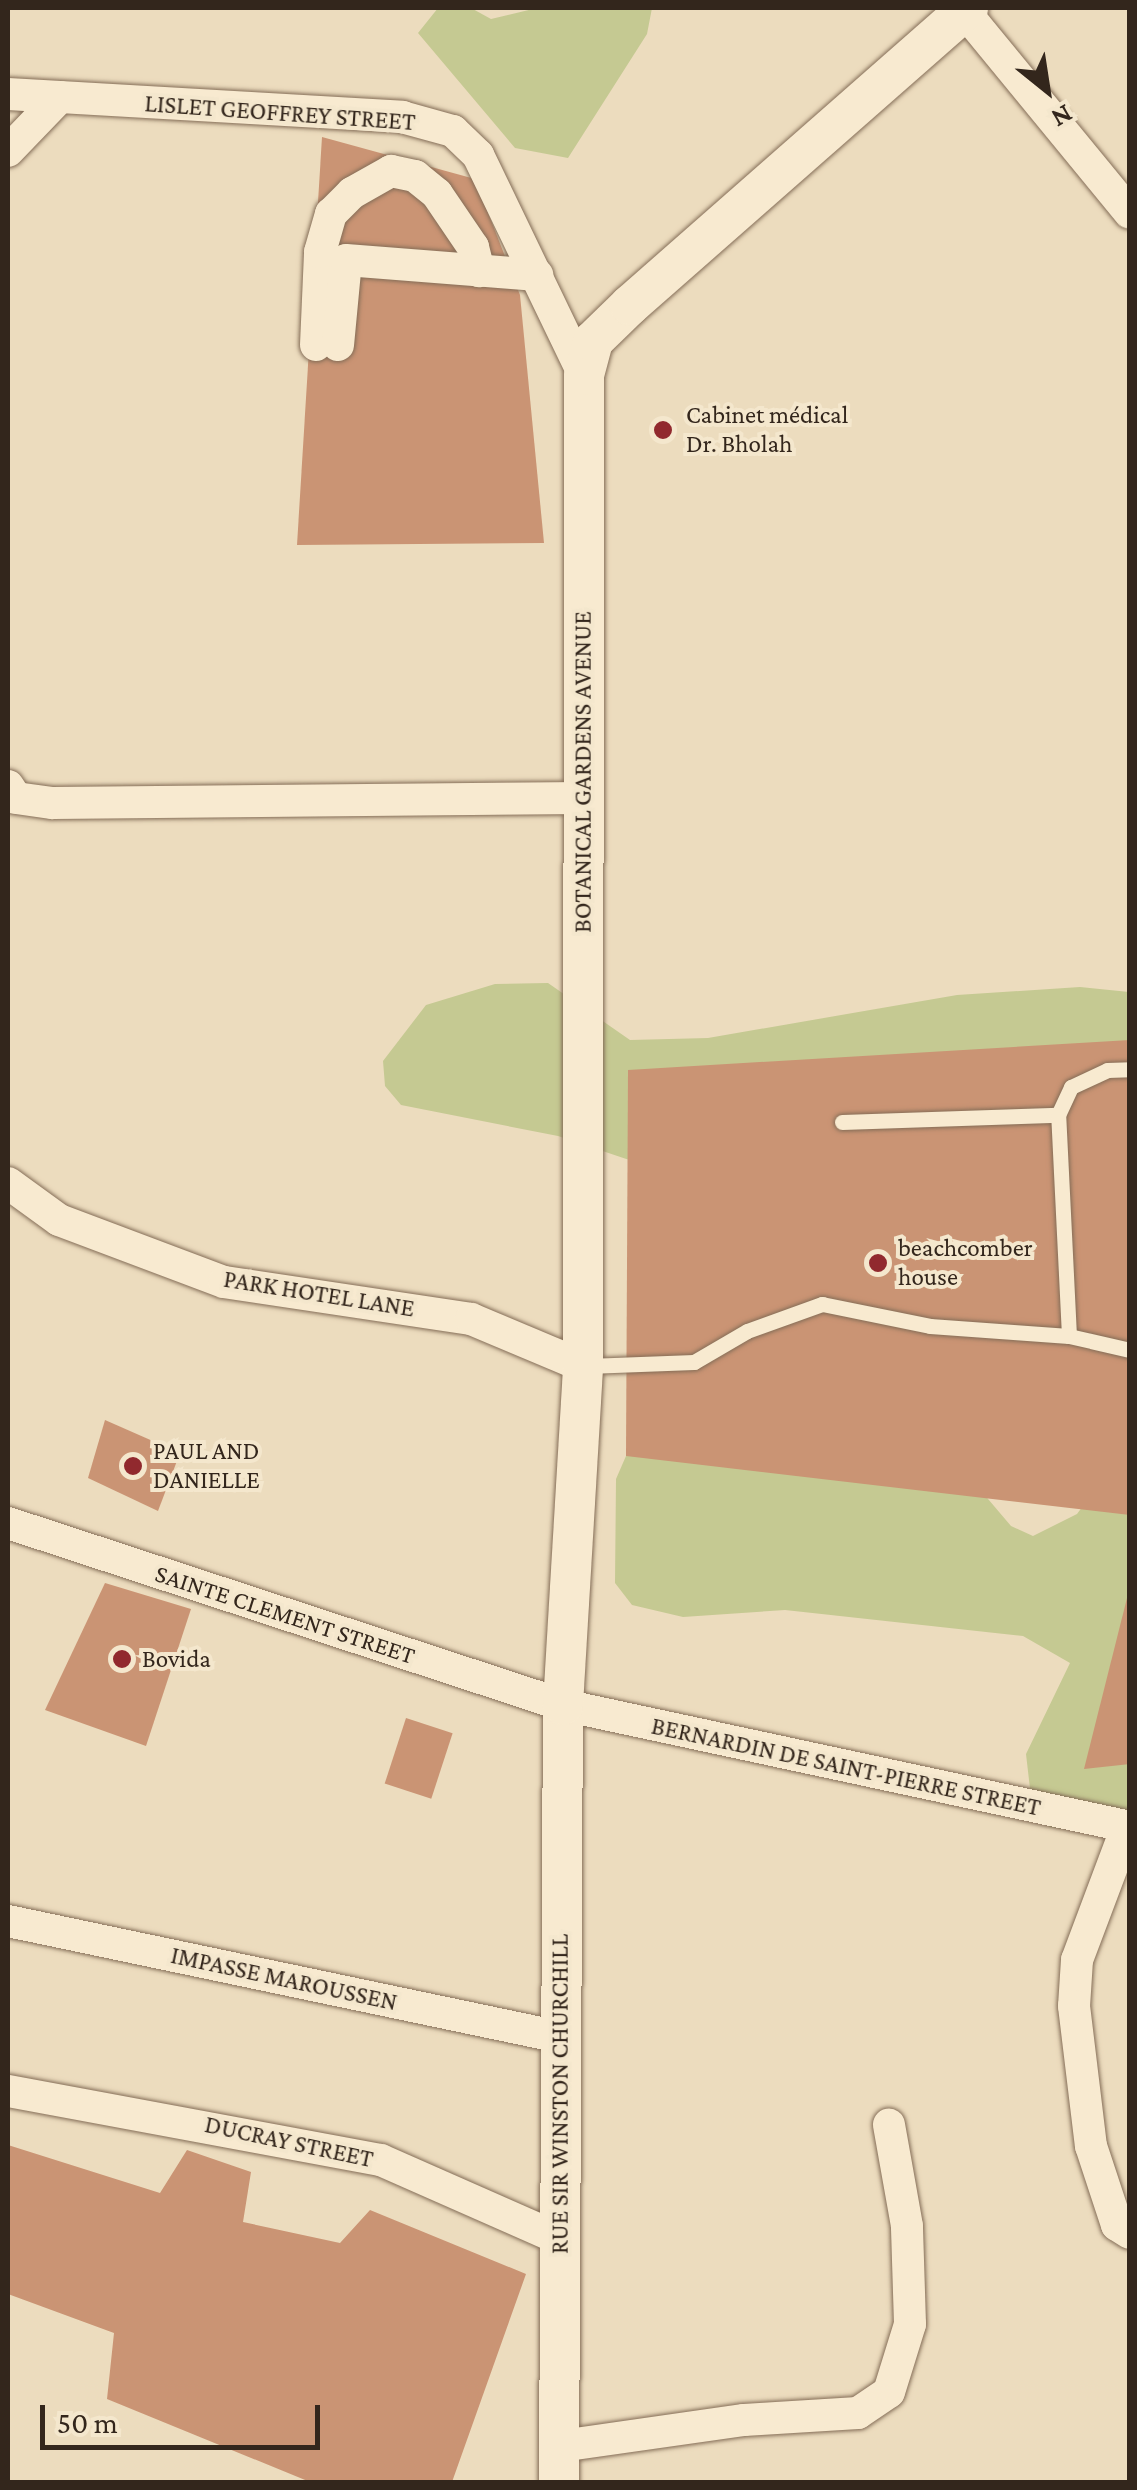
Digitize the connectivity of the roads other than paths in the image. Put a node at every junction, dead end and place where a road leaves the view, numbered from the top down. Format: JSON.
{"nodes":[{"id":1,"x":966,"y":9,"type":"edge"},
{"id":2,"x":8,"y":94,"type":"edge"},
{"id":3,"x":60,"y":97,"type":"junction"},
{"id":4,"x":8,"y":151,"type":"edge"},
{"id":5,"x":1130,"y":213,"type":"edge"},
{"id":6,"x":480,"y":270,"type":"junction"},
{"id":7,"x":537,"y":275,"type":"junction"},
{"id":8,"x":584,"y":374,"type":"junction"},
{"id":9,"x":8,"y":786,"type":"edge"},
{"id":10,"x":582,"y":798,"type":"junction"},
{"id":11,"x":1130,"y":1068,"type":"edge"},
{"id":12,"x":1058,"y":1116,"type":"junction"},
{"id":13,"x":842,"y":1122,"type":"dead end"},
{"id":14,"x":8,"y":1183,"type":"edge"},
{"id":15,"x":1069,"y":1336,"type":"junction"},
{"id":16,"x":1130,"y":1350,"type":"edge"},
{"id":17,"x":583,"y":1366,"type":"junction"},
{"id":18,"x":8,"y":1523,"type":"edge"},
{"id":19,"x":564,"y":1705,"type":"junction"},
{"id":20,"x":1128,"y":1827,"type":"edge"},
{"id":21,"x":8,"y":1921,"type":"edge"},
{"id":22,"x":560,"y":2037,"type":"junction"},
{"id":23,"x":8,"y":2090,"type":"edge"},
{"id":24,"x":889,"y":2125,"type":"dead end"},
{"id":25,"x":1130,"y":2233,"type":"edge"},
{"id":26,"x":558,"y":2238,"type":"junction"},
{"id":27,"x":560,"y":2464,"type":"edge"}],
"edges":[{"from":1,"to":5,"type":"street"},
{"from":1,"to":8,"type":"street","name":"BOTANICAL GARDENS AVENUE"},
{"from":2,"to":3,"type":"street","name":"LISLET GEOFFREY STREET"},
{"from":3,"to":4,"type":"street"},
{"from":3,"to":7,"type":"street","name":"LISLET GEOFFREY STREET"},
{"from":6,"to":6,"type":"street"},
{"from":6,"to":7,"type":"street"},
{"from":7,"to":8,"type":"street","name":"LISLET GEOFFREY STREET"},
{"from":8,"to":10,"type":"street","name":"BOTANICAL GARDENS AVENUE"},
{"from":9,"to":10,"type":"street"},
{"from":10,"to":17,"type":"street","name":"BOTANICAL GARDENS AVENUE"},
{"from":11,"to":12,"type":"lane"},
{"from":12,"to":13,"type":"lane"},
{"from":12,"to":15,"type":"lane"},
{"from":14,"to":17,"type":"street","name":"PARK HOTEL LANE"},
{"from":15,"to":16,"type":"lane"},
{"from":15,"to":17,"type":"lane"},
{"from":17,"to":19,"type":"street","name":"BOTANICAL GARDENS AVENUE"},
{"from":18,"to":19,"type":"street","name":"SAINTE CLEMENT STREET"},
{"from":19,"to":20,"type":"street","name":"BERNARDIN DE SAINT-PIERRE STREET"},
{"from":19,"to":22,"type":"street","name":"RUE SIR WINSTON CHURCHILL"},
{"from":20,"to":25,"type":"street"},
{"from":21,"to":22,"type":"street","name":"IMPASSE MAROUSSEN"},
{"from":22,"to":26,"type":"street","name":"RUE SIR WINSTON CHURCHILL"},
{"from":23,"to":26,"type":"street","name":"DUCRAY STREET"},
{"from":24,"to":27,"type":"street"},
{"from":26,"to":27,"type":"street","name":"RUE SIR WINSTON CHURCHILL"}]}
